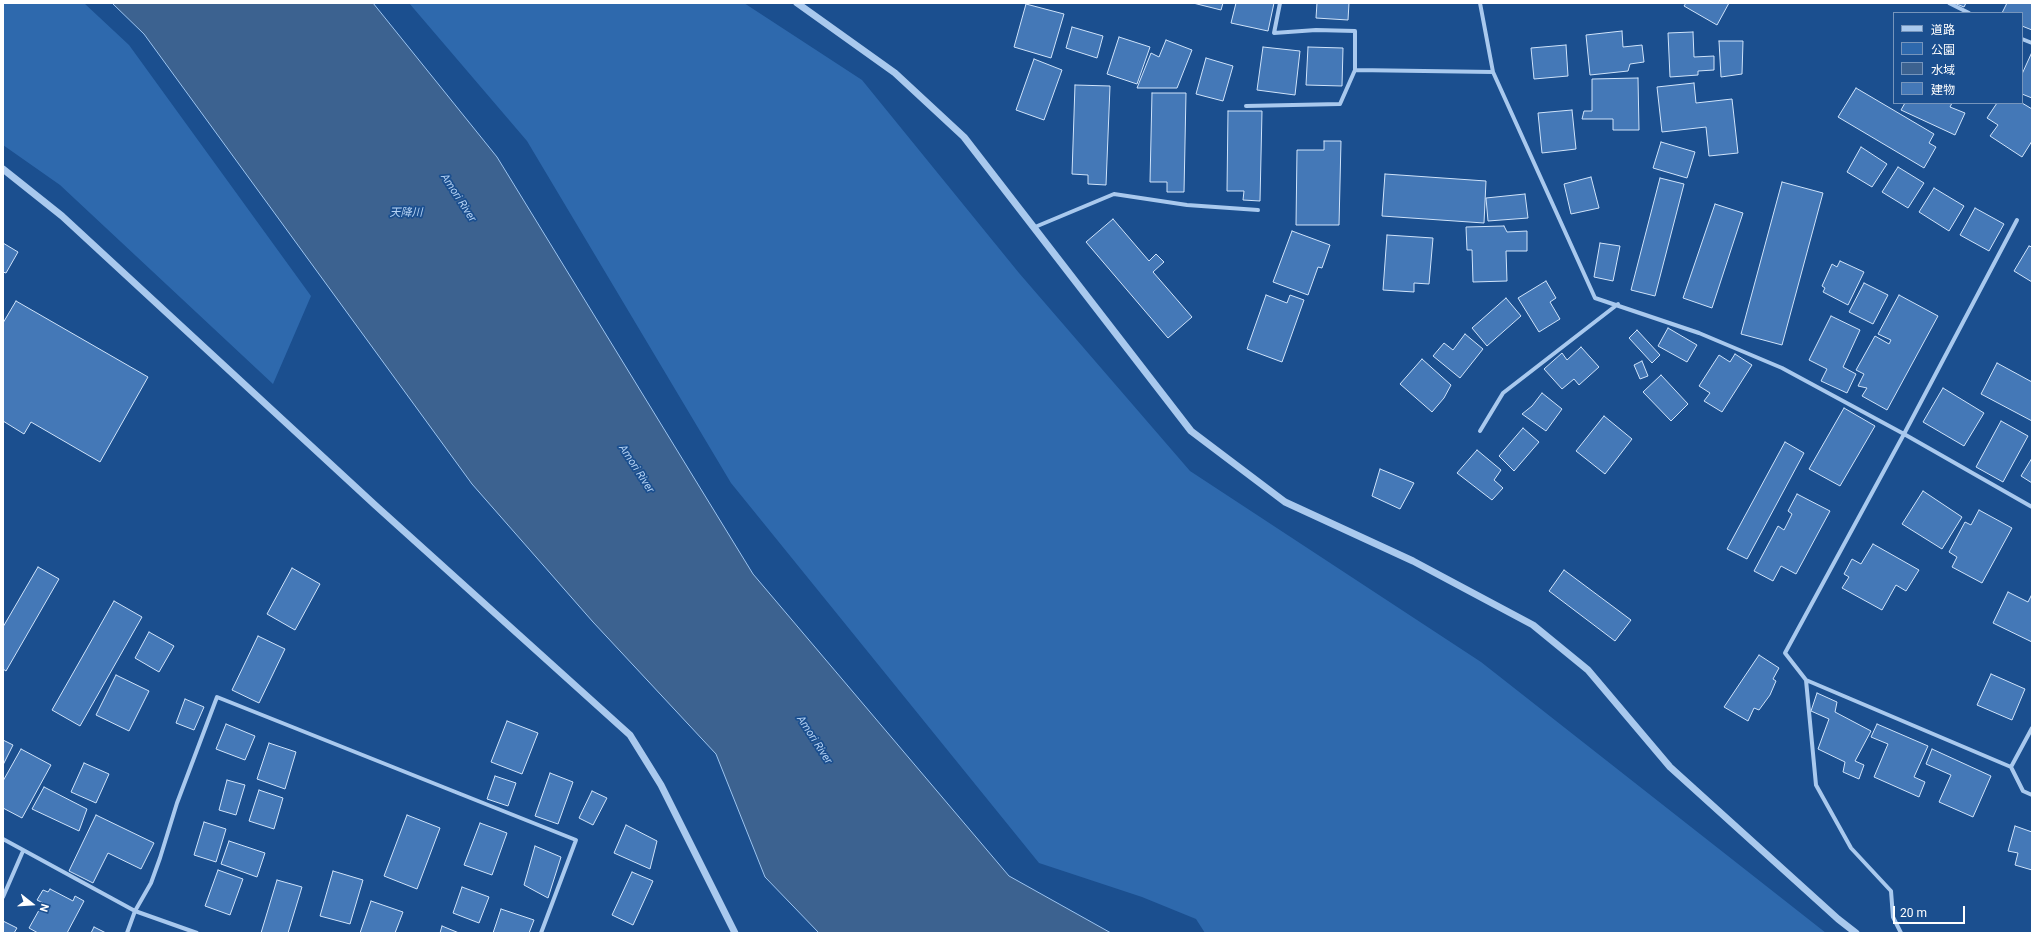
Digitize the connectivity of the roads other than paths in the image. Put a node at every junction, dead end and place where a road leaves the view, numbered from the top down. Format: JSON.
{"nodes":[{"id":1,"x":797,"y":3,"type":"edge"},
{"id":2,"x":1280,"y":3,"type":"edge"},
{"id":3,"x":1480,"y":3,"type":"edge"},
{"id":4,"x":1949,"y":3,"type":"edge"},
{"id":5,"x":1967,"y":12,"type":"edge"},
{"id":6,"x":2023,"y":38,"type":"edge"},
{"id":7,"x":2032,"y":43,"type":"edge"},
{"id":8,"x":1355,"y":70,"type":"junction"},
{"id":9,"x":1493,"y":72,"type":"junction"},
{"id":10,"x":1246,"y":106,"type":"dead end"},
{"id":11,"x":3,"y":170,"type":"edge"},
{"id":12,"x":1258,"y":210,"type":"dead end"},
{"id":13,"x":2017,"y":220,"type":"dead end"},
{"id":14,"x":1035,"y":227,"type":"junction"},
{"id":15,"x":1618,"y":304,"type":"junction"},
{"id":16,"x":1480,"y":431,"type":"dead end"},
{"id":17,"x":1904,"y":434,"type":"junction"},
{"id":18,"x":2032,"y":507,"type":"edge"},
{"id":19,"x":1806,"y":680,"type":"junction"},
{"id":20,"x":2032,"y":728,"type":"edge"},
{"id":21,"x":2011,"y":767,"type":"junction"},
{"id":22,"x":2032,"y":795,"type":"edge"},
{"id":23,"x":3,"y":839,"type":"edge"},
{"id":24,"x":22,"y":851,"type":"junction"},
{"id":25,"x":3,"y":898,"type":"edge"},
{"id":26,"x":135,"y":911,"type":"junction"},
{"id":27,"x":126,"y":933,"type":"edge"},
{"id":28,"x":197,"y":933,"type":"edge"},
{"id":29,"x":541,"y":933,"type":"edge"},
{"id":30,"x":735,"y":933,"type":"edge"},
{"id":31,"x":1856,"y":933,"type":"edge"},
{"id":32,"x":1901,"y":933,"type":"edge"}],
"edges":[{"from":1,"to":14,"type":"street"},
{"from":2,"to":8,"type":"street"},
{"from":3,"to":9,"type":"street"},
{"from":4,"to":5,"type":"street"},
{"from":6,"to":7,"type":"street"},
{"from":8,"to":9,"type":"street"},
{"from":8,"to":10,"type":"street"},
{"from":9,"to":15,"type":"street"},
{"from":11,"to":30,"type":"street"},
{"from":12,"to":14,"type":"street"},
{"from":13,"to":17,"type":"street"},
{"from":14,"to":31,"type":"street"},
{"from":15,"to":16,"type":"street"},
{"from":15,"to":17,"type":"street"},
{"from":17,"to":18,"type":"street"},
{"from":17,"to":19,"type":"street"},
{"from":19,"to":21,"type":"street"},
{"from":19,"to":32,"type":"street"},
{"from":20,"to":21,"type":"street"},
{"from":21,"to":22,"type":"street"},
{"from":23,"to":24,"type":"street"},
{"from":24,"to":25,"type":"street"},
{"from":24,"to":26,"type":"street"},
{"from":26,"to":27,"type":"street"},
{"from":26,"to":28,"type":"street"},
{"from":26,"to":29,"type":"street"}]}
